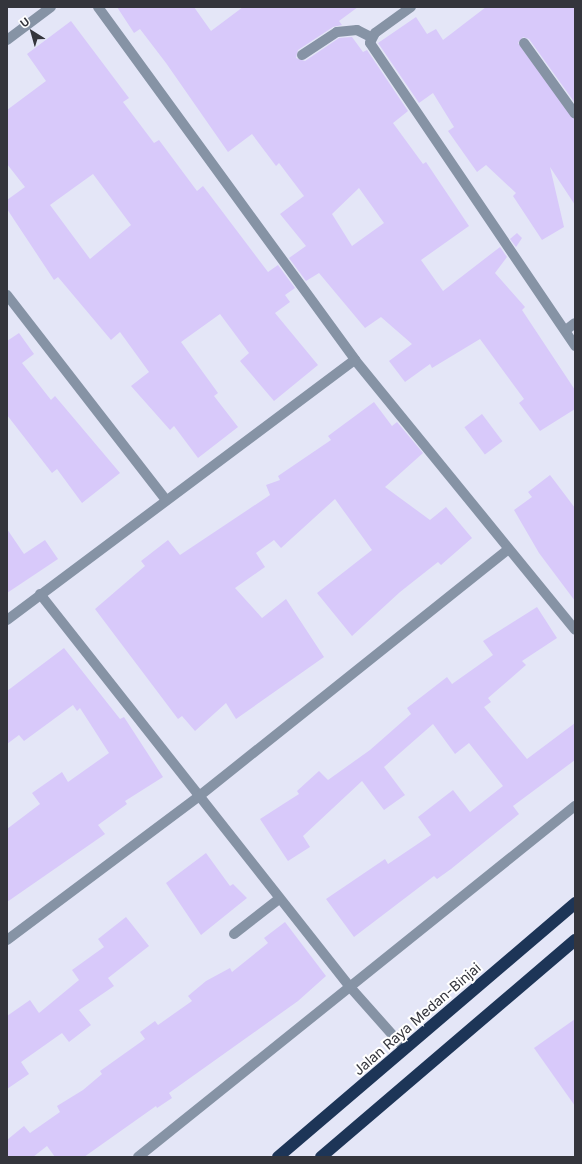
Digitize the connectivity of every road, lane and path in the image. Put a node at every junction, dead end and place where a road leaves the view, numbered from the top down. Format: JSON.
{"nodes":[{"id":1,"x":51,"y":7,"type":"edge"},
{"id":2,"x":98,"y":7,"type":"edge"},
{"id":3,"x":411,"y":7,"type":"edge"},
{"id":4,"x":371,"y":37,"type":"junction"},
{"id":5,"x":7,"y":40,"type":"edge"},
{"id":6,"x":524,"y":43,"type":"dead end"},
{"id":7,"x":302,"y":54,"type":"dead end"},
{"id":8,"x":575,"y":114,"type":"edge"},
{"id":9,"x":7,"y":295,"type":"edge"},
{"id":10,"x":575,"y":323,"type":"edge"},
{"id":11,"x":566,"y":330,"type":"junction"},
{"id":12,"x":575,"y":346,"type":"edge"},
{"id":13,"x":355,"y":360,"type":"junction"},
{"id":14,"x":165,"y":499,"type":"junction"},
{"id":15,"x":507,"y":550,"type":"junction"},
{"id":16,"x":40,"y":594,"type":"junction"},
{"id":17,"x":7,"y":620,"type":"edge"},
{"id":18,"x":575,"y":630,"type":"edge"},
{"id":19,"x":198,"y":797,"type":"junction"},
{"id":20,"x":575,"y":806,"type":"edge"},
{"id":21,"x":279,"y":899,"type":"junction"},
{"id":22,"x":575,"y":903,"type":"edge"},
{"id":23,"x":234,"y":934,"type":"dead end"},
{"id":24,"x":7,"y":940,"type":"edge"},
{"id":25,"x":575,"y":940,"type":"edge"},
{"id":26,"x":350,"y":987,"type":"junction"},
{"id":27,"x":405,"y":1049,"type":"junction"},
{"id":28,"x":138,"y":1157,"type":"edge"},
{"id":29,"x":278,"y":1157,"type":"edge"},
{"id":30,"x":321,"y":1157,"type":"edge"}],
"edges":[{"from":1,"to":5,"type":"street"},
{"from":2,"to":13,"type":"street"},
{"from":3,"to":4,"type":"street"},
{"from":4,"to":7,"type":"street"},
{"from":4,"to":11,"type":"street"},
{"from":6,"to":8,"type":"street"},
{"from":9,"to":14,"type":"street"},
{"from":10,"to":11,"type":"street"},
{"from":11,"to":12,"type":"street"},
{"from":13,"to":14,"type":"street"},
{"from":13,"to":15,"type":"street"},
{"from":14,"to":16,"type":"street"},
{"from":15,"to":18,"type":"street"},
{"from":15,"to":19,"type":"street"},
{"from":16,"to":17,"type":"street"},
{"from":16,"to":19,"type":"street"},
{"from":19,"to":21,"type":"street"},
{"from":19,"to":24,"type":"street"},
{"from":20,"to":26,"type":"street"},
{"from":21,"to":23,"type":"street"},
{"from":21,"to":26,"type":"street"},
{"from":22,"to":27,"type":"highway","name":"Jalan Raya Medan-Binjai"},
{"from":25,"to":30,"type":"highway"},
{"from":26,"to":27,"type":"street"},
{"from":26,"to":28,"type":"street"},
{"from":27,"to":29,"type":"highway","name":"Jalan Raya Medan-Binjai"}]}
